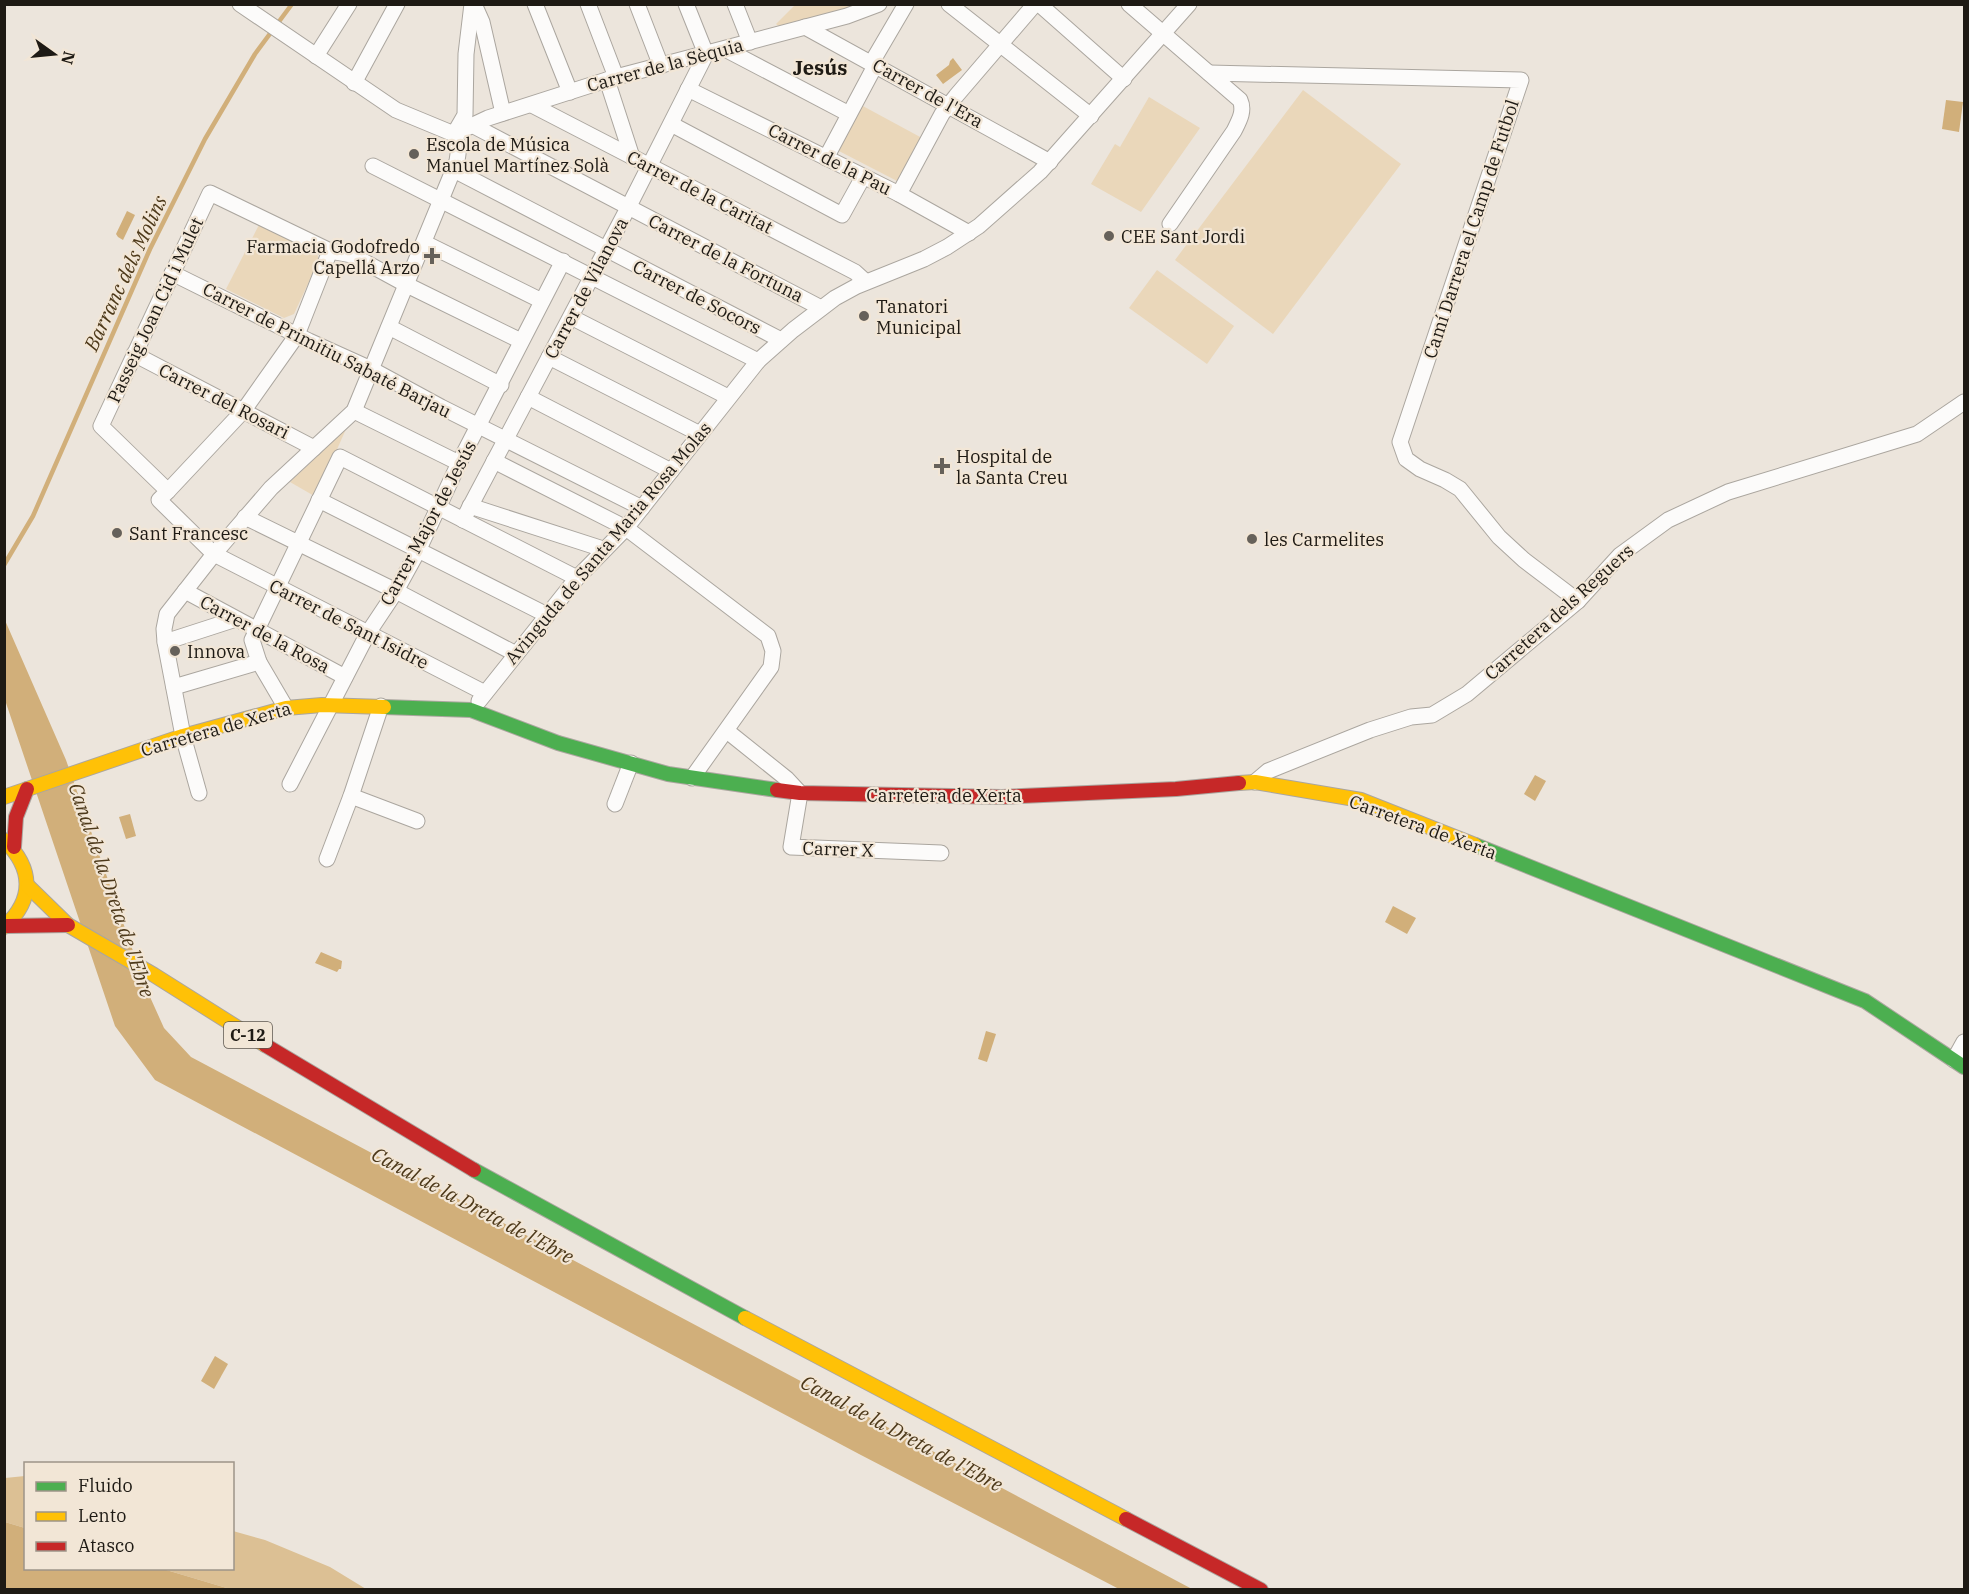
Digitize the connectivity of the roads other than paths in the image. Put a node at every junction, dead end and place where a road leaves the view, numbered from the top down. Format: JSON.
{"nodes":[{"id":1,"x":240,"y":4,"type":"edge"},
{"id":2,"x":350,"y":4,"type":"edge"},
{"id":3,"x":397,"y":4,"type":"edge"},
{"id":4,"x":473,"y":4,"type":"edge"},
{"id":5,"x":535,"y":4,"type":"edge"},
{"id":6,"x":588,"y":4,"type":"edge"},
{"id":7,"x":637,"y":4,"type":"edge"},
{"id":8,"x":686,"y":4,"type":"edge"},
{"id":9,"x":735,"y":4,"type":"edge"},
{"id":10,"x":879,"y":4,"type":"edge"},
{"id":11,"x":906,"y":4,"type":"edge"},
{"id":12,"x":949,"y":4,"type":"edge"},
{"id":13,"x":1037,"y":4,"type":"edge"},
{"id":14,"x":1129,"y":4,"type":"edge"},
{"id":15,"x":1189,"y":4,"type":"edge"},
{"id":16,"x":805,"y":27,"type":"junction"},
{"id":17,"x":1162,"y":35,"type":"junction"},
{"id":18,"x":750,"y":42,"type":"junction"},
{"id":19,"x":1000,"y":45,"type":"junction"},
{"id":20,"x":725,"y":49,"type":"junction"},
{"id":21,"x":706,"y":54,"type":"junction"},
{"id":22,"x":316,"y":56,"type":"junction"},
{"id":23,"x":874,"y":63,"type":"junction"},
{"id":24,"x":661,"y":66,"type":"junction"},
{"id":25,"x":1209,"y":73,"type":"junction"},
{"id":26,"x":612,"y":78,"type":"junction"},
{"id":27,"x":1124,"y":79,"type":"junction"},
{"id":28,"x":354,"y":83,"type":"junction"},
{"id":29,"x":688,"y":89,"type":"junction"},
{"id":30,"x":570,"y":92,"type":"junction"},
{"id":31,"x":532,"y":105,"type":"junction"},
{"id":32,"x":949,"y":105,"type":"junction"},
{"id":33,"x":503,"y":113,"type":"junction"},
{"id":34,"x":849,"y":114,"type":"junction"},
{"id":35,"x":1091,"y":116,"type":"junction"},
{"id":36,"x":670,"y":124,"type":"junction"},
{"id":37,"x":472,"y":125,"type":"junction"},
{"id":38,"x":454,"y":134,"type":"junction"},
{"id":39,"x":632,"y":156,"type":"junction"},
{"id":40,"x":826,"y":158,"type":"junction"},
{"id":41,"x":1050,"y":162,"type":"junction"},
{"id":42,"x":373,"y":166,"type":"dead end"},
{"id":43,"x":650,"y":166,"type":"junction"},
{"id":44,"x":454,"y":170,"type":"junction"},
{"id":45,"x":863,"y":177,"type":"junction"},
{"id":46,"x":899,"y":195,"type":"junction"},
{"id":47,"x":442,"y":201,"type":"junction"},
{"id":48,"x":628,"y":208,"type":"junction"},
{"id":49,"x":1170,"y":224,"type":"dead end"},
{"id":50,"x":969,"y":233,"type":"junction"},
{"id":51,"x":425,"y":243,"type":"junction"},
{"id":52,"x":606,"y":250,"type":"junction"},
{"id":53,"x":330,"y":251,"type":"junction"},
{"id":54,"x":563,"y":261,"type":"junction"},
{"id":55,"x":172,"y":273,"type":"junction"},
{"id":56,"x":592,"y":276,"type":"junction"},
{"id":57,"x":861,"y":284,"type":"junction"},
{"id":58,"x":407,"y":285,"type":"junction"},
{"id":59,"x":542,"y":301,"type":"junction"},
{"id":60,"x":821,"y":308,"type":"junction"},
{"id":61,"x":571,"y":317,"type":"junction"},
{"id":62,"x":389,"y":327,"type":"junction"},
{"id":63,"x":297,"y":335,"type":"junction"},
{"id":64,"x":781,"y":340,"type":"junction"},
{"id":65,"x":521,"y":341,"type":"junction"},
{"id":66,"x":134,"y":354,"type":"junction"},
{"id":67,"x":549,"y":357,"type":"junction"},
{"id":68,"x":758,"y":361,"type":"junction"},
{"id":69,"x":370,"y":369,"type":"junction"},
{"id":70,"x":501,"y":385,"type":"junction"},
{"id":71,"x":528,"y":397,"type":"junction"},
{"id":72,"x":728,"y":398,"type":"junction"},
{"id":73,"x":1965,"y":402,"type":"edge"},
{"id":74,"x":244,"y":410,"type":"junction"},
{"id":75,"x":354,"y":411,"type":"junction"},
{"id":76,"x":479,"y":426,"type":"junction"},
{"id":77,"x":700,"y":434,"type":"junction"},
{"id":78,"x":506,"y":438,"type":"junction"},
{"id":79,"x":314,"y":448,"type":"junction"},
{"id":80,"x":494,"y":461,"type":"junction"},
{"id":81,"x":459,"y":463,"type":"junction"},
{"id":82,"x":671,"y":471,"type":"junction"},
{"id":83,"x":168,"y":491,"type":"junction"},
{"id":84,"x":319,"y":500,"type":"junction"},
{"id":85,"x":438,"y":508,"type":"junction"},
{"id":86,"x":642,"y":508,"type":"junction"},
{"id":87,"x":467,"y":513,"type":"junction"},
{"id":88,"x":246,"y":517,"type":"junction"},
{"id":89,"x":626,"y":528,"type":"junction"},
{"id":90,"x":299,"y":543,"type":"junction"},
{"id":91,"x":603,"y":549,"type":"junction"},
{"id":92,"x":418,"y":551,"type":"junction"},
{"id":93,"x":214,"y":554,"type":"junction"},
{"id":94,"x":577,"y":578,"type":"junction"},
{"id":95,"x":277,"y":587,"type":"junction"},
{"id":96,"x":185,"y":591,"type":"junction"},
{"id":97,"x":396,"y":591,"type":"junction"},
{"id":98,"x":1578,"y":601,"type":"junction"},
{"id":99,"x":547,"y":615,"type":"junction"},
{"id":100,"x":236,"y":620,"type":"junction"},
{"id":101,"x":256,"y":630,"type":"junction"},
{"id":102,"x":368,"y":633,"type":"junction"},
{"id":103,"x":165,"y":642,"type":"junction"},
{"id":104,"x":516,"y":654,"type":"junction"},
{"id":105,"x":259,"y":662,"type":"junction"},
{"id":106,"x":345,"y":677,"type":"junction"},
{"id":107,"x":174,"y":687,"type":"junction"},
{"id":108,"x":485,"y":693,"type":"junction"},
{"id":109,"x":330,"y":705,"type":"junction"},
{"id":110,"x":381,"y":706,"type":"junction"},
{"id":111,"x":286,"y":708,"type":"junction"},
{"id":112,"x":471,"y":710,"type":"junction"},
{"id":113,"x":727,"y":731,"type":"junction"},
{"id":114,"x":183,"y":736,"type":"junction"},
{"id":115,"x":631,"y":763,"type":"junction"},
{"id":116,"x":692,"y":778,"type":"junction"},
{"id":117,"x":1255,"y":782,"type":"junction"},
{"id":118,"x":290,"y":784,"type":"dead end"},
{"id":119,"x":32,"y":787,"type":"junction"},
{"id":120,"x":199,"y":793,"type":"dead end"},
{"id":121,"x":800,"y":793,"type":"junction"},
{"id":122,"x":5,"y":796,"type":"edge"},
{"id":123,"x":351,"y":796,"type":"junction"},
{"id":124,"x":615,"y":804,"type":"dead end"},
{"id":125,"x":16,"y":813,"type":"junction"},
{"id":126,"x":417,"y":821,"type":"dead end"},
{"id":127,"x":9,"y":844,"type":"edge"},
{"id":128,"x":941,"y":853,"type":"dead end"},
{"id":129,"x":327,"y":859,"type":"dead end"},
{"id":130,"x":28,"y":886,"type":"junction"},
{"id":131,"x":6,"y":926,"type":"edge"},
{"id":132,"x":71,"y":926,"type":"junction"},
{"id":133,"x":1965,"y":1042,"type":"edge"},
{"id":134,"x":1959,"y":1064,"type":"edge"},
{"id":135,"x":1261,"y":1590,"type":"edge"}],
"edges":[{"from":1,"to":22,"type":"street"},
{"from":2,"to":22,"type":"street"},
{"from":3,"to":28,"type":"street"},
{"from":4,"to":33,"type":"street"},
{"from":4,"to":38,"type":"street"},
{"from":5,"to":30,"type":"street"},
{"from":6,"to":26,"type":"street"},
{"from":7,"to":24,"type":"street"},
{"from":8,"to":21,"type":"street"},
{"from":9,"to":18,"type":"street"},
{"from":10,"to":16,"type":"street","name":"Carrer de la Sèquia"},
{"from":11,"to":23,"type":"street"},
{"from":12,"to":19,"type":"street"},
{"from":13,"to":19,"type":"street"},
{"from":13,"to":27,"type":"street"},
{"from":14,"to":17,"type":"street"},
{"from":15,"to":17,"type":"street","name":"Avinguda de Santa Maria Rosa Molas"},
{"from":16,"to":18,"type":"street","name":"Carrer de la Sèquia"},
{"from":16,"to":23,"type":"street","name":"Carrer de l'Era"},
{"from":17,"to":25,"type":"street"},
{"from":17,"to":27,"type":"street","name":"Avinguda de Santa Maria Rosa Molas"},
{"from":18,"to":20,"type":"street","name":"Carrer de la Sèquia"},
{"from":19,"to":32,"type":"street"},
{"from":19,"to":35,"type":"street"},
{"from":20,"to":21,"type":"street","name":"Carrer de la Sèquia"},
{"from":20,"to":34,"type":"street"},
{"from":21,"to":24,"type":"street","name":"Carrer de la Sèquia"},
{"from":21,"to":29,"type":"street","name":"Carrer de Vilanova"},
{"from":22,"to":28,"type":"street"},
{"from":23,"to":32,"type":"street","name":"Carrer de l'Era"},
{"from":23,"to":34,"type":"street"},
{"from":24,"to":26,"type":"street","name":"Carrer de la Sèquia"},
{"from":25,"to":49,"type":"street"},
{"from":25,"to":98,"type":"street","name":"Camí Darrera el Camp de Futbol"},
{"from":26,"to":30,"type":"street","name":"Carrer de la Sèquia"},
{"from":26,"to":39,"type":"street"},
{"from":27,"to":35,"type":"street","name":"Avinguda de Santa Maria Rosa Molas"},
{"from":28,"to":38,"type":"street"},
{"from":29,"to":36,"type":"street","name":"Carrer de Vilanova"},
{"from":29,"to":40,"type":"street","name":"Carrer de la Pau"},
{"from":30,"to":31,"type":"street","name":"Carrer de la Sèquia"},
{"from":31,"to":33,"type":"street","name":"Carrer de la Sèquia"},
{"from":31,"to":39,"type":"street","name":"Carrer de la Caritat"},
{"from":32,"to":41,"type":"street","name":"Carrer de l'Era"},
{"from":32,"to":46,"type":"street"},
{"from":33,"to":37,"type":"street","name":"Carrer de la Sèquia"},
{"from":34,"to":40,"type":"street"},
{"from":35,"to":41,"type":"street","name":"Avinguda de Santa Maria Rosa Molas"},
{"from":36,"to":43,"type":"street","name":"Carrer de Vilanova"},
{"from":36,"to":45,"type":"street"},
{"from":37,"to":38,"type":"street","name":"Carrer de la Sèquia"},
{"from":37,"to":48,"type":"street","name":"Carrer de la Fortuna"},
{"from":38,"to":44,"type":"street"},
{"from":39,"to":43,"type":"street","name":"Carrer de la Caritat"},
{"from":40,"to":45,"type":"street","name":"Carrer de la Pau"},
{"from":41,"to":50,"type":"street","name":"Avinguda de Santa Maria Rosa Molas"},
{"from":42,"to":47,"type":"street"},
{"from":43,"to":48,"type":"street","name":"Carrer de Vilanova"},
{"from":43,"to":57,"type":"street","name":"Carrer de la Caritat"},
{"from":44,"to":47,"type":"street"},
{"from":44,"to":52,"type":"street","name":"Carrer de Socors"},
{"from":45,"to":46,"type":"street","name":"Carrer de la Pau"},
{"from":46,"to":50,"type":"street","name":"Carrer de la Pau"},
{"from":47,"to":51,"type":"street"},
{"from":47,"to":54,"type":"street"},
{"from":48,"to":52,"type":"street","name":"Carrer de Vilanova"},
{"from":48,"to":60,"type":"street","name":"Carrer de la Fortuna"},
{"from":50,"to":57,"type":"street","name":"Avinguda de Santa Maria Rosa Molas"},
{"from":51,"to":58,"type":"street"},
{"from":51,"to":59,"type":"street"},
{"from":52,"to":56,"type":"street","name":"Carrer de Vilanova"},
{"from":52,"to":64,"type":"street","name":"Carrer de Socors"},
{"from":53,"to":55,"type":"street","name":"Passeig Joan Cid i Mulet"},
{"from":53,"to":58,"type":"street"},
{"from":53,"to":63,"type":"street"},
{"from":54,"to":56,"type":"street"},
{"from":54,"to":59,"type":"street","name":"Carrer Major de Jesús"},
{"from":55,"to":63,"type":"street","name":"Carrer de Primitiu Sabaté Barjau"},
{"from":55,"to":66,"type":"street","name":"Passeig Joan Cid i Mulet"},
{"from":56,"to":61,"type":"street","name":"Carrer de Vilanova"},
{"from":56,"to":68,"type":"street"},
{"from":57,"to":60,"type":"street","name":"Avinguda de Santa Maria Rosa Molas"},
{"from":58,"to":62,"type":"street"},
{"from":58,"to":65,"type":"street"},
{"from":59,"to":65,"type":"street","name":"Carrer Major de Jesús"},
{"from":60,"to":64,"type":"street","name":"Avinguda de Santa Maria Rosa Molas"},
{"from":61,"to":67,"type":"street","name":"Carrer de Vilanova"},
{"from":61,"to":72,"type":"street"},
{"from":62,"to":69,"type":"street"},
{"from":62,"to":70,"type":"street"},
{"from":63,"to":69,"type":"street","name":"Carrer de Primitiu Sabaté Barjau"},
{"from":63,"to":74,"type":"street"},
{"from":64,"to":68,"type":"street","name":"Avinguda de Santa Maria Rosa Molas"},
{"from":65,"to":70,"type":"street","name":"Carrer Major de Jesús"},
{"from":66,"to":74,"type":"street","name":"Carrer del Rosari"},
{"from":66,"to":83,"type":"street","name":"Passeig Joan Cid i Mulet"},
{"from":67,"to":71,"type":"street","name":"Carrer de Vilanova"},
{"from":67,"to":77,"type":"street"},
{"from":68,"to":72,"type":"street","name":"Avinguda de Santa Maria Rosa Molas"},
{"from":69,"to":75,"type":"street"},
{"from":69,"to":76,"type":"street","name":"Carrer de Primitiu Sabaté Barjau"},
{"from":70,"to":76,"type":"street","name":"Carrer Major de Jesús"},
{"from":71,"to":78,"type":"street","name":"Carrer de Vilanova"},
{"from":71,"to":82,"type":"street"},
{"from":72,"to":77,"type":"street","name":"Avinguda de Santa Maria Rosa Molas"},
{"from":73,"to":98,"type":"street","name":"Carretera dels Reguers"},
{"from":74,"to":79,"type":"street","name":"Carrer del Rosari"},
{"from":74,"to":83,"type":"street"},
{"from":75,"to":79,"type":"street"},
{"from":75,"to":81,"type":"street"},
{"from":76,"to":78,"type":"street","name":"Carrer de Primitiu Sabaté Barjau"},
{"from":76,"to":81,"type":"street","name":"Carrer Major de Jesús"},
{"from":77,"to":82,"type":"street","name":"Avinguda de Santa Maria Rosa Molas"},
{"from":78,"to":80,"type":"street","name":"Carrer de Vilanova"},
{"from":78,"to":86,"type":"street","name":"Carrer de Primitiu Sabaté Barjau"},
{"from":79,"to":88,"type":"street"},
{"from":80,"to":87,"type":"street","name":"Carrer de Vilanova"},
{"from":80,"to":89,"type":"street"},
{"from":81,"to":85,"type":"street","name":"Carrer Major de Jesús"},
{"from":82,"to":86,"type":"street","name":"Avinguda de Santa Maria Rosa Molas"},
{"from":83,"to":93,"type":"street","name":"Carrer de Sant Isidre"},
{"from":84,"to":85,"type":"street"},
{"from":84,"to":90,"type":"street"},
{"from":84,"to":92,"type":"street"},
{"from":85,"to":87,"type":"street"},
{"from":85,"to":92,"type":"street","name":"Carrer Major de Jesús"},
{"from":86,"to":89,"type":"street","name":"Avinguda de Santa Maria Rosa Molas"},
{"from":87,"to":91,"type":"street"},
{"from":87,"to":94,"type":"street"},
{"from":88,"to":90,"type":"street"},
{"from":88,"to":93,"type":"street"},
{"from":89,"to":91,"type":"street","name":"Avinguda de Santa Maria Rosa Molas"},
{"from":89,"to":113,"type":"street"},
{"from":90,"to":95,"type":"street"},
{"from":90,"to":97,"type":"street"},
{"from":91,"to":94,"type":"street","name":"Avinguda de Santa Maria Rosa Molas"},
{"from":92,"to":97,"type":"street","name":"Carrer Major de Jesús"},
{"from":92,"to":99,"type":"street"},
{"from":93,"to":95,"type":"street","name":"Carrer de Sant Isidre"},
{"from":93,"to":96,"type":"street"},
{"from":94,"to":99,"type":"street","name":"Avinguda de Santa Maria Rosa Molas"},
{"from":95,"to":101,"type":"street"},
{"from":95,"to":102,"type":"street","name":"Carrer de Sant Isidre"},
{"from":96,"to":100,"type":"street","name":"Carrer de la Rosa"},
{"from":96,"to":103,"type":"street"},
{"from":97,"to":102,"type":"street","name":"Carrer Major de Jesús"},
{"from":97,"to":104,"type":"street"},
{"from":98,"to":117,"type":"street","name":"Carretera dels Reguers"},
{"from":99,"to":104,"type":"street","name":"Avinguda de Santa Maria Rosa Molas"},
{"from":100,"to":101,"type":"street","name":"Carrer de la Rosa"},
{"from":100,"to":103,"type":"street"},
{"from":101,"to":105,"type":"street"},
{"from":101,"to":106,"type":"street","name":"Carrer de la Rosa"},
{"from":102,"to":106,"type":"street","name":"Carrer Major de Jesús"},
{"from":102,"to":108,"type":"street","name":"Carrer de Sant Isidre"},
{"from":103,"to":107,"type":"street"},
{"from":104,"to":108,"type":"street","name":"Avinguda de Santa Maria Rosa Molas"},
{"from":105,"to":107,"type":"street"},
{"from":105,"to":111,"type":"street"},
{"from":106,"to":109,"type":"street","name":"Carrer Major de Jesús"},
{"from":107,"to":114,"type":"street"},
{"from":108,"to":112,"type":"street","name":"Avinguda de Santa Maria Rosa Molas"},
{"from":109,"to":110,"type":"main road","name":"Carretera de Xerta"},
{"from":109,"to":111,"type":"main road","name":"Carretera de Xerta"},
{"from":109,"to":118,"type":"street","name":"Carrer Major de Jesús"},
{"from":110,"to":112,"type":"main road","name":"Carretera de Xerta"},
{"from":110,"to":123,"type":"street"},
{"from":111,"to":114,"type":"main road","name":"Carretera de Xerta"},
{"from":112,"to":115,"type":"main road","name":"Carretera de Xerta"},
{"from":113,"to":116,"type":"street"},
{"from":113,"to":121,"type":"street"},
{"from":114,"to":119,"type":"main road","name":"Carretera de Xerta"},
{"from":114,"to":120,"type":"street"},
{"from":115,"to":116,"type":"main road","name":"Carretera de Xerta"},
{"from":115,"to":124,"type":"street"},
{"from":116,"to":121,"type":"main road","name":"Carretera de Xerta"},
{"from":117,"to":121,"type":"main road","name":"Carretera de Xerta"},
{"from":117,"to":134,"type":"main road","name":"Carretera de Xerta"},
{"from":119,"to":122,"type":"main road","name":"Carretera de Xerta"},
{"from":119,"to":125,"type":"main road"},
{"from":121,"to":128,"type":"street","name":"Carrer X"},
{"from":122,"to":125,"type":"main road"},
{"from":123,"to":126,"type":"street"},
{"from":123,"to":129,"type":"street"},
{"from":125,"to":127,"type":"main road"},
{"from":127,"to":130,"type":"main road","number":"C-12"},
{"from":130,"to":131,"type":"main road"},
{"from":130,"to":132,"type":"main road","number":"C-12"},
{"from":131,"to":132,"type":"main road"},
{"from":132,"to":135,"type":"main road","number":"C-12"},
{"from":133,"to":134,"type":"street"}]}
